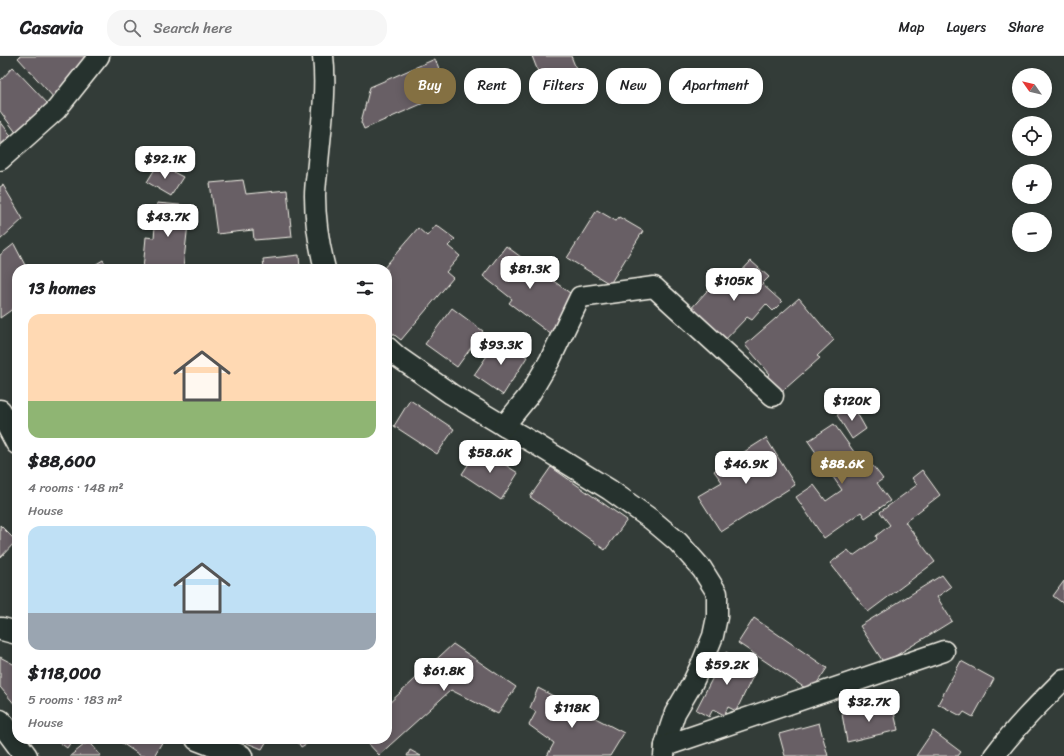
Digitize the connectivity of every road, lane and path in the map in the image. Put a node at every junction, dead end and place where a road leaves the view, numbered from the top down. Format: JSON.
{"nodes":[{"id":1,"x":99,"y":56,"type":"edge"},
{"id":2,"x":323,"y":56,"type":"edge"},
{"id":3,"x":0,"y":160,"type":"edge"},
{"id":4,"x":324,"y":264,"type":"edge"},
{"id":5,"x":392,"y":352,"type":"edge"},
{"id":6,"x":773,"y":396,"type":"dead end"},
{"id":7,"x":0,"y":411,"type":"edge"},
{"id":8,"x":504,"y":426,"type":"junction"},
{"id":9,"x":12,"y":434,"type":"edge"},
{"id":10,"x":0,"y":630,"type":"edge"},
{"id":11,"x":12,"y":632,"type":"edge"},
{"id":12,"x":944,"y":651,"type":"dead end"},
{"id":13,"x":1064,"y":679,"type":"edge"},
{"id":14,"x":0,"y":721,"type":"edge"},
{"id":15,"x":12,"y":737,"type":"edge"},
{"id":16,"x":17,"y":744,"type":"edge"},
{"id":17,"x":209,"y":744,"type":"edge"},
{"id":18,"x":664,"y":751,"type":"edge"},
{"id":19,"x":26,"y":756,"type":"edge"},
{"id":20,"x":241,"y":756,"type":"edge"},
{"id":21,"x":994,"y":756,"type":"edge"}],
"edges":[{"from":1,"to":3,"type":"street"},
{"from":2,"to":4,"type":"street"},
{"from":5,"to":8,"type":"street"},
{"from":6,"to":8,"type":"street"},
{"from":7,"to":9,"type":"main road"},
{"from":8,"to":18,"type":"street"},
{"from":10,"to":11,"type":"main road"},
{"from":12,"to":18,"type":"street"},
{"from":13,"to":21,"type":"street"},
{"from":14,"to":15,"type":"main road"},
{"from":16,"to":19,"type":"main road"},
{"from":17,"to":20,"type":"main road"}]}
